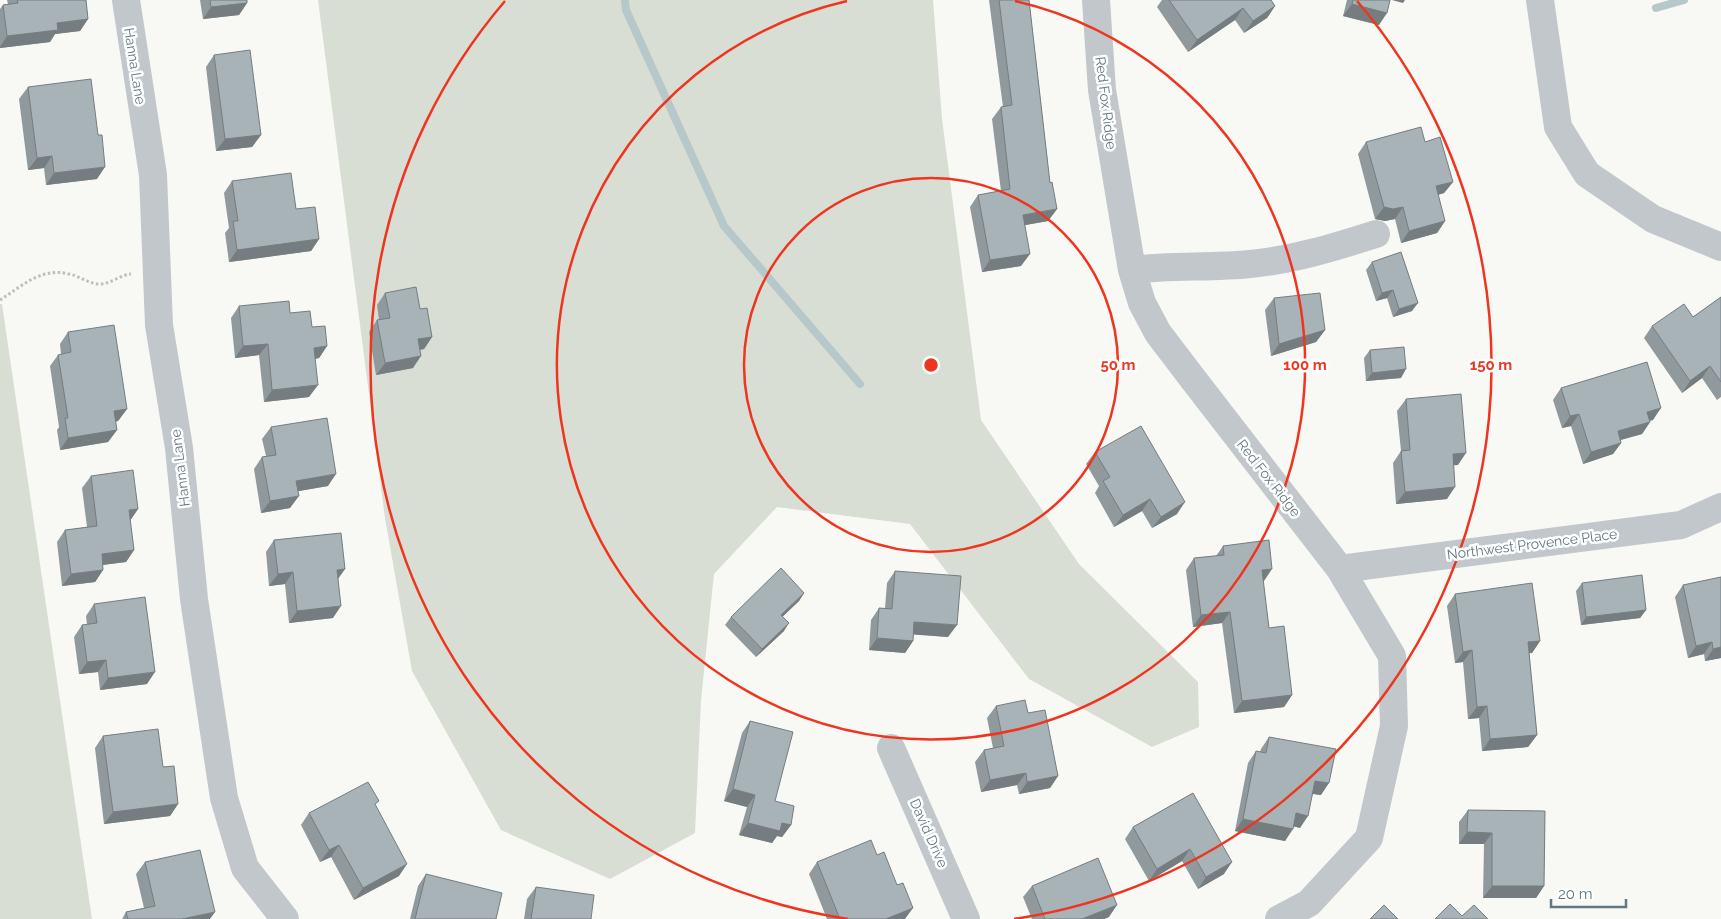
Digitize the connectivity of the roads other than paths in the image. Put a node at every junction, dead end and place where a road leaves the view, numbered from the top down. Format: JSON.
{"nodes":[{"id":1,"x":126,"y":0,"type":"edge"},
{"id":2,"x":1096,"y":0,"type":"edge"},
{"id":3,"x":1540,"y":0,"type":"edge"},
{"id":4,"x":1376,"y":234,"type":"dead end"},
{"id":5,"x":1721,"y":247,"type":"edge"},
{"id":6,"x":1132,"y":270,"type":"junction"},
{"id":7,"x":1721,"y":507,"type":"edge"},
{"id":8,"x":1340,"y":569,"type":"junction"},
{"id":9,"x":891,"y":748,"type":"dead end"},
{"id":10,"x":285,"y":919,"type":"edge"},
{"id":11,"x":966,"y":919,"type":"edge"},
{"id":12,"x":1279,"y":919,"type":"edge"}],
"edges":[{"from":1,"to":10,"type":"street","name":"Hanna Lane"},
{"from":2,"to":6,"type":"street","name":"Red Fox Ridge"},
{"from":3,"to":5,"type":"street"},
{"from":4,"to":6,"type":"street"},
{"from":6,"to":8,"type":"street","name":"Red Fox Ridge"},
{"from":7,"to":8,"type":"street","name":"Northwest Provence Place"},
{"from":8,"to":12,"type":"street","name":"Red Fox Ridge"},
{"from":9,"to":11,"type":"street","name":"David Drive"}]}
